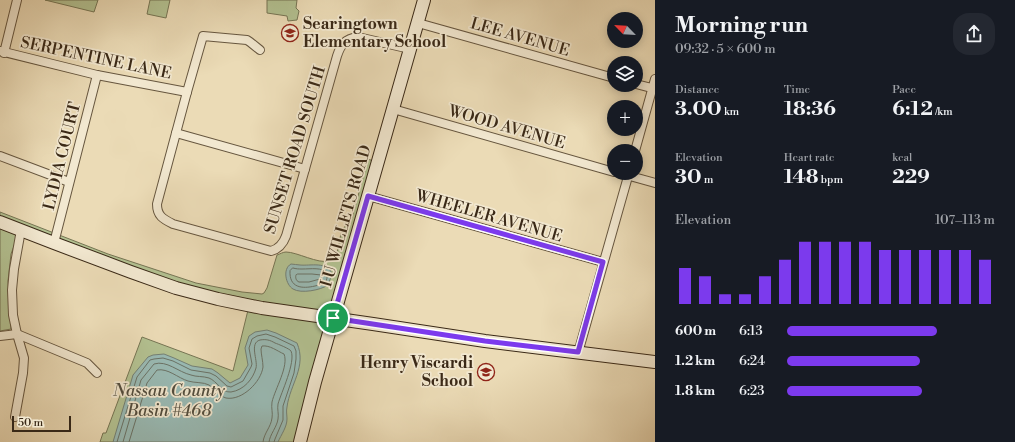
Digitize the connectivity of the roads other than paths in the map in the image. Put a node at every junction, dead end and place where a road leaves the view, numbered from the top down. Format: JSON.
{"nodes":[{"id":1,"x":17,"y":0,"type":"edge"},
{"id":2,"x":424,"y":0,"type":"edge"},
{"id":3,"x":418,"y":23,"type":"junction"},
{"id":4,"x":410,"y":49,"type":"junction"},
{"id":5,"x":260,"y":50,"type":"dead end"},
{"id":6,"x":2,"y":52,"type":"edge"},
{"id":7,"x":97,"y":75,"type":"junction"},
{"id":8,"x":607,"y":76,"type":"edge"},
{"id":9,"x":655,"y":79,"type":"edge"},
{"id":10,"x":643,"y":86,"type":"edge"},
{"id":11,"x":654,"y":89,"type":"edge"},
{"id":12,"x":187,"y":92,"type":"junction"},
{"id":13,"x":393,"y":109,"type":"junction"},
{"id":14,"x":176,"y":133,"type":"junction"},
{"id":15,"x":637,"y":144,"type":"edge"},
{"id":16,"x":0,"y":156,"type":"edge"},
{"id":17,"x":305,"y":169,"type":"junction"},
{"id":18,"x":607,"y":170,"type":"edge"},
{"id":19,"x":643,"y":179,"type":"edge"},
{"id":20,"x":626,"y":180,"type":"edge"},
{"id":21,"x":69,"y":182,"type":"junction"},
{"id":22,"x":655,"y":183,"type":"edge"},
{"id":23,"x":368,"y":196,"type":"junction"},
{"id":24,"x":0,"y":222,"type":"edge"},
{"id":25,"x":21,"y":230,"type":"junction"},
{"id":26,"x":54,"y":243,"type":"junction"},
{"id":27,"x":603,"y":262,"type":"junction"},
{"id":28,"x":333,"y":318,"type":"junction"},
{"id":29,"x":17,"y":334,"type":"junction"},
{"id":30,"x":0,"y":336,"type":"edge"},
{"id":31,"x":578,"y":352,"type":"junction"},
{"id":32,"x":655,"y":362,"type":"edge"},
{"id":33,"x":97,"y":374,"type":"dead end"},
{"id":34,"x":15,"y":417,"type":"dead end"},
{"id":35,"x":300,"y":442,"type":"edge"}],
"edges":[{"from":1,"to":6,"type":"street"},
{"from":2,"to":3,"type":"main road","name":"I U WILLETS ROAD"},
{"from":3,"to":4,"type":"main road","name":"I U WILLETS ROAD"},
{"from":3,"to":8,"type":"street","name":"LEE AVENUE"},
{"from":4,"to":13,"type":"main road","name":"I U WILLETS ROAD"},
{"from":4,"to":17,"type":"street","name":"SUNSET ROAD SOUTH"},
{"from":5,"to":12,"type":"street"},
{"from":6,"to":7,"type":"street","name":"SERPENTINE LANE"},
{"from":7,"to":12,"type":"street","name":"SERPENTINE LANE"},
{"from":7,"to":21,"type":"street","name":"LYDIA COURT"},
{"from":9,"to":11,"type":"street"},
{"from":10,"to":11,"type":"street"},
{"from":11,"to":15,"type":"street"},
{"from":12,"to":14,"type":"street"},
{"from":13,"to":18,"type":"street","name":"WOOD AVENUE"},
{"from":13,"to":23,"type":"main road","name":"I U WILLETS ROAD"},
{"from":14,"to":17,"type":"street"},
{"from":14,"to":17,"type":"street","name":"SUNSET ROAD SOUTH"},
{"from":16,"to":21,"type":"street"},
{"from":19,"to":22,"type":"street"},
{"from":20,"to":27,"type":"street"},
{"from":21,"to":26,"type":"street","name":"LYDIA COURT"},
{"from":23,"to":27,"type":"street","name":"WHEELER AVENUE"},
{"from":23,"to":28,"type":"main road","name":"I U WILLETS ROAD"},
{"from":24,"to":25,"type":"main road"},
{"from":25,"to":26,"type":"main road"},
{"from":25,"to":29,"type":"street"},
{"from":26,"to":28,"type":"main road"},
{"from":27,"to":31,"type":"street"},
{"from":28,"to":31,"type":"main road"},
{"from":28,"to":35,"type":"main road","name":"I U WILLETS ROAD"},
{"from":29,"to":30,"type":"street"},
{"from":29,"to":33,"type":"street"},
{"from":29,"to":34,"type":"street"},
{"from":31,"to":32,"type":"main road"}]}
